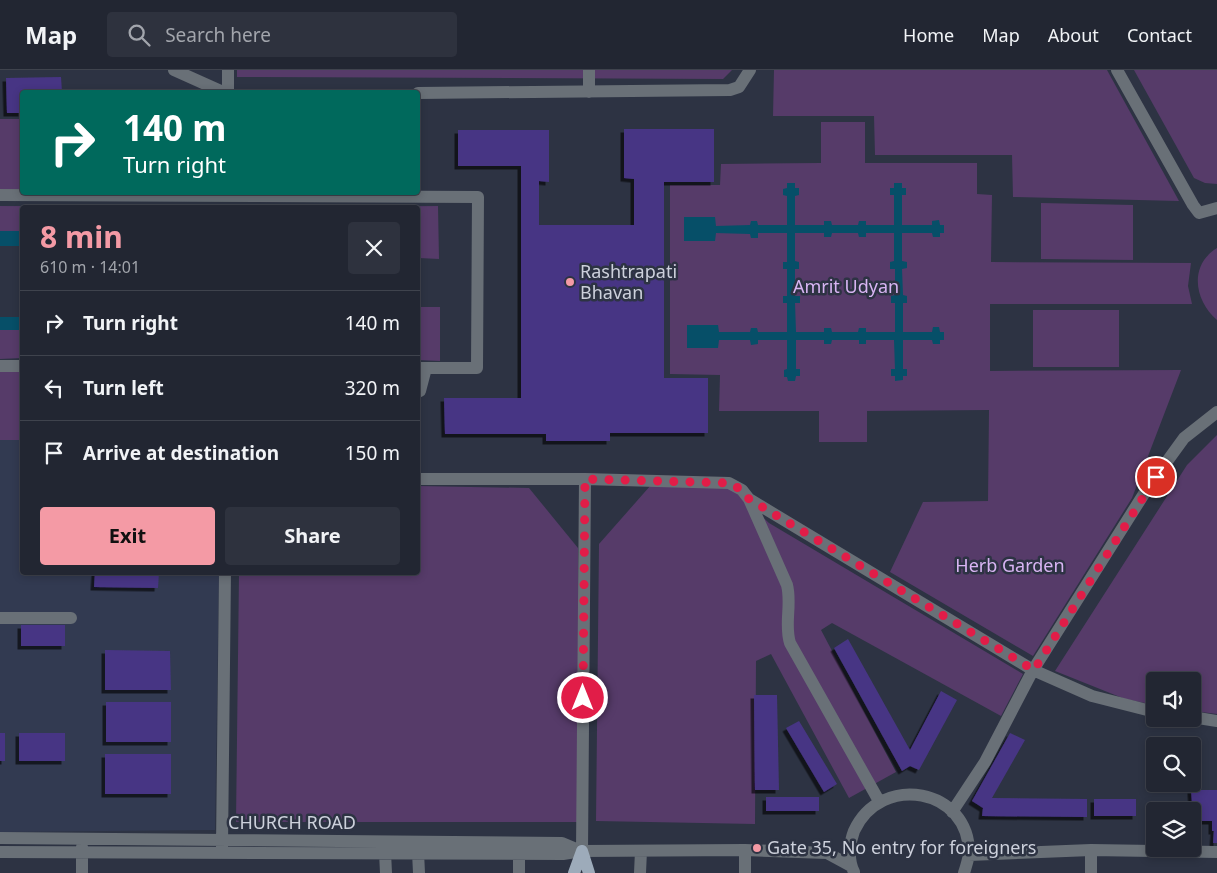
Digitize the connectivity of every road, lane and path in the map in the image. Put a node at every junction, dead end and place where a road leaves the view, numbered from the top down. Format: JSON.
{"nodes":[{"id":1,"x":174,"y":70,"type":"edge"},
{"id":2,"x":228,"y":70,"type":"edge"},
{"id":3,"x":589,"y":70,"type":"edge"},
{"id":4,"x":750,"y":70,"type":"edge"},
{"id":5,"x":1117,"y":70,"type":"edge"},
{"id":6,"x":219,"y":90,"type":"edge"},
{"id":7,"x":228,"y":90,"type":"edge"},
{"id":8,"x":589,"y":92,"type":"junction"},
{"id":9,"x":420,"y":93,"type":"edge"},
{"id":10,"x":0,"y":194,"type":"edge"},
{"id":11,"x":20,"y":194,"type":"edge"},
{"id":12,"x":46,"y":195,"type":"edge"},
{"id":13,"x":416,"y":195,"type":"edge"},
{"id":14,"x":228,"y":199,"type":"edge"},
{"id":15,"x":1217,"y":208,"type":"edge"},
{"id":16,"x":0,"y":366,"type":"edge"},
{"id":17,"x":20,"y":366,"type":"edge"},
{"id":18,"x":422,"y":368,"type":"edge"},
{"id":19,"x":420,"y":390,"type":"edge"},
{"id":20,"x":1217,"y":412,"type":"edge"},
{"id":21,"x":585,"y":479,"type":"junction"},
{"id":22,"x":420,"y":480,"type":"edge"},
{"id":23,"x":749,"y":499,"type":"junction"},
{"id":24,"x":225,"y":575,"type":"edge"},
{"id":25,"x":0,"y":618,"type":"edge"},
{"id":26,"x":71,"y":618,"type":"dead end"},
{"id":27,"x":1034,"y":670,"type":"junction"},
{"id":28,"x":1146,"y":710,"type":"edge"},
{"id":29,"x":1201,"y":718,"type":"edge"},
{"id":30,"x":1217,"y":721,"type":"edge"},
{"id":31,"x":879,"y":801,"type":"junction"},
{"id":32,"x":952,"y":812,"type":"junction"},
{"id":33,"x":0,"y":838,"type":"edge"},
{"id":34,"x":82,"y":839,"type":"junction"},
{"id":35,"x":224,"y":840,"type":"junction"},
{"id":36,"x":850,"y":841,"type":"junction"},
{"id":37,"x":379,"y":848,"type":"junction"},
{"id":38,"x":745,"y":850,"type":"junction"},
{"id":39,"x":1091,"y":850,"type":"junction"},
{"id":40,"x":582,"y":851,"type":"junction"},
{"id":41,"x":640,"y":851,"type":"junction"},
{"id":42,"x":0,"y":852,"type":"edge"},
{"id":43,"x":418,"y":852,"type":"junction"},
{"id":44,"x":1217,"y":852,"type":"edge"},
{"id":45,"x":82,"y":853,"type":"junction"},
{"id":46,"x":221,"y":853,"type":"junction"},
{"id":47,"x":827,"y":853,"type":"junction"},
{"id":48,"x":519,"y":854,"type":"junction"},
{"id":49,"x":969,"y":855,"type":"junction"},
{"id":50,"x":852,"y":869,"type":"edge"},
{"id":51,"x":82,"y":873,"type":"edge"},
{"id":52,"x":386,"y":873,"type":"edge"},
{"id":53,"x":418,"y":873,"type":"edge"},
{"id":54,"x":519,"y":873,"type":"edge"},
{"id":55,"x":574,"y":873,"type":"edge"},
{"id":56,"x":589,"y":873,"type":"edge"},
{"id":57,"x":640,"y":873,"type":"edge"},
{"id":58,"x":745,"y":873,"type":"edge"},
{"id":59,"x":964,"y":873,"type":"edge"},
{"id":60,"x":1091,"y":873,"type":"edge"}],
"edges":[{"from":1,"to":6,"type":"street"},
{"from":2,"to":7,"type":"street"},
{"from":3,"to":8,"type":"street"},
{"from":4,"to":8,"type":"street"},
{"from":5,"to":15,"type":"street"},
{"from":8,"to":9,"type":"street"},
{"from":10,"to":11,"type":"street"},
{"from":12,"to":14,"type":"street"},
{"from":13,"to":14,"type":"street"},
{"from":13,"to":18,"type":"street"},
{"from":16,"to":17,"type":"street"},
{"from":18,"to":19,"type":"street"},
{"from":20,"to":27,"type":"street"},
{"from":21,"to":22,"type":"street"},
{"from":21,"to":23,"type":"street"},
{"from":21,"to":40,"type":"street"},
{"from":23,"to":27,"type":"street"},
{"from":23,"to":31,"type":"street"},
{"from":24,"to":35,"type":"street"},
{"from":25,"to":26,"type":"street"},
{"from":27,"to":28,"type":"street"},
{"from":27,"to":32,"type":"street"},
{"from":29,"to":30,"type":"street"},
{"from":31,"to":32,"type":"street"},
{"from":31,"to":36,"type":"street"},
{"from":32,"to":49,"type":"street"},
{"from":33,"to":34,"type":"street","name":"CHURCH ROAD"},
{"from":34,"to":35,"type":"street","name":"CHURCH ROAD"},
{"from":34,"to":45,"type":"street"},
{"from":35,"to":37,"type":"street","name":"CHURCH ROAD"},
{"from":35,"to":46,"type":"street"},
{"from":36,"to":47,"type":"street","name":"CHURCH ROAD"},
{"from":36,"to":50,"type":"street"},
{"from":37,"to":40,"type":"street","name":"CHURCH ROAD"},
{"from":37,"to":43,"type":"street","name":"CHURCH ROAD"},
{"from":37,"to":46,"type":"street","name":"CHURCH ROAD"},
{"from":37,"to":52,"type":"street"},
{"from":38,"to":41,"type":"street","name":"CHURCH ROAD"},
{"from":38,"to":47,"type":"street","name":"CHURCH ROAD"},
{"from":38,"to":58,"type":"street"},
{"from":39,"to":44,"type":"street"},
{"from":39,"to":49,"type":"street"},
{"from":39,"to":60,"type":"street"},
{"from":40,"to":41,"type":"street","name":"CHURCH ROAD"},
{"from":40,"to":48,"type":"street","name":"CHURCH ROAD"},
{"from":40,"to":55,"type":"main road"},
{"from":40,"to":56,"type":"main road"},
{"from":41,"to":57,"type":"street"},
{"from":42,"to":45,"type":"street","name":"CHURCH ROAD"},
{"from":43,"to":48,"type":"street","name":"CHURCH ROAD"},
{"from":43,"to":53,"type":"street"},
{"from":45,"to":46,"type":"street","name":"CHURCH ROAD"},
{"from":45,"to":51,"type":"street"},
{"from":47,"to":50,"type":"street","name":"CHURCH ROAD"},
{"from":48,"to":54,"type":"street"},
{"from":49,"to":59,"type":"street"}]}
